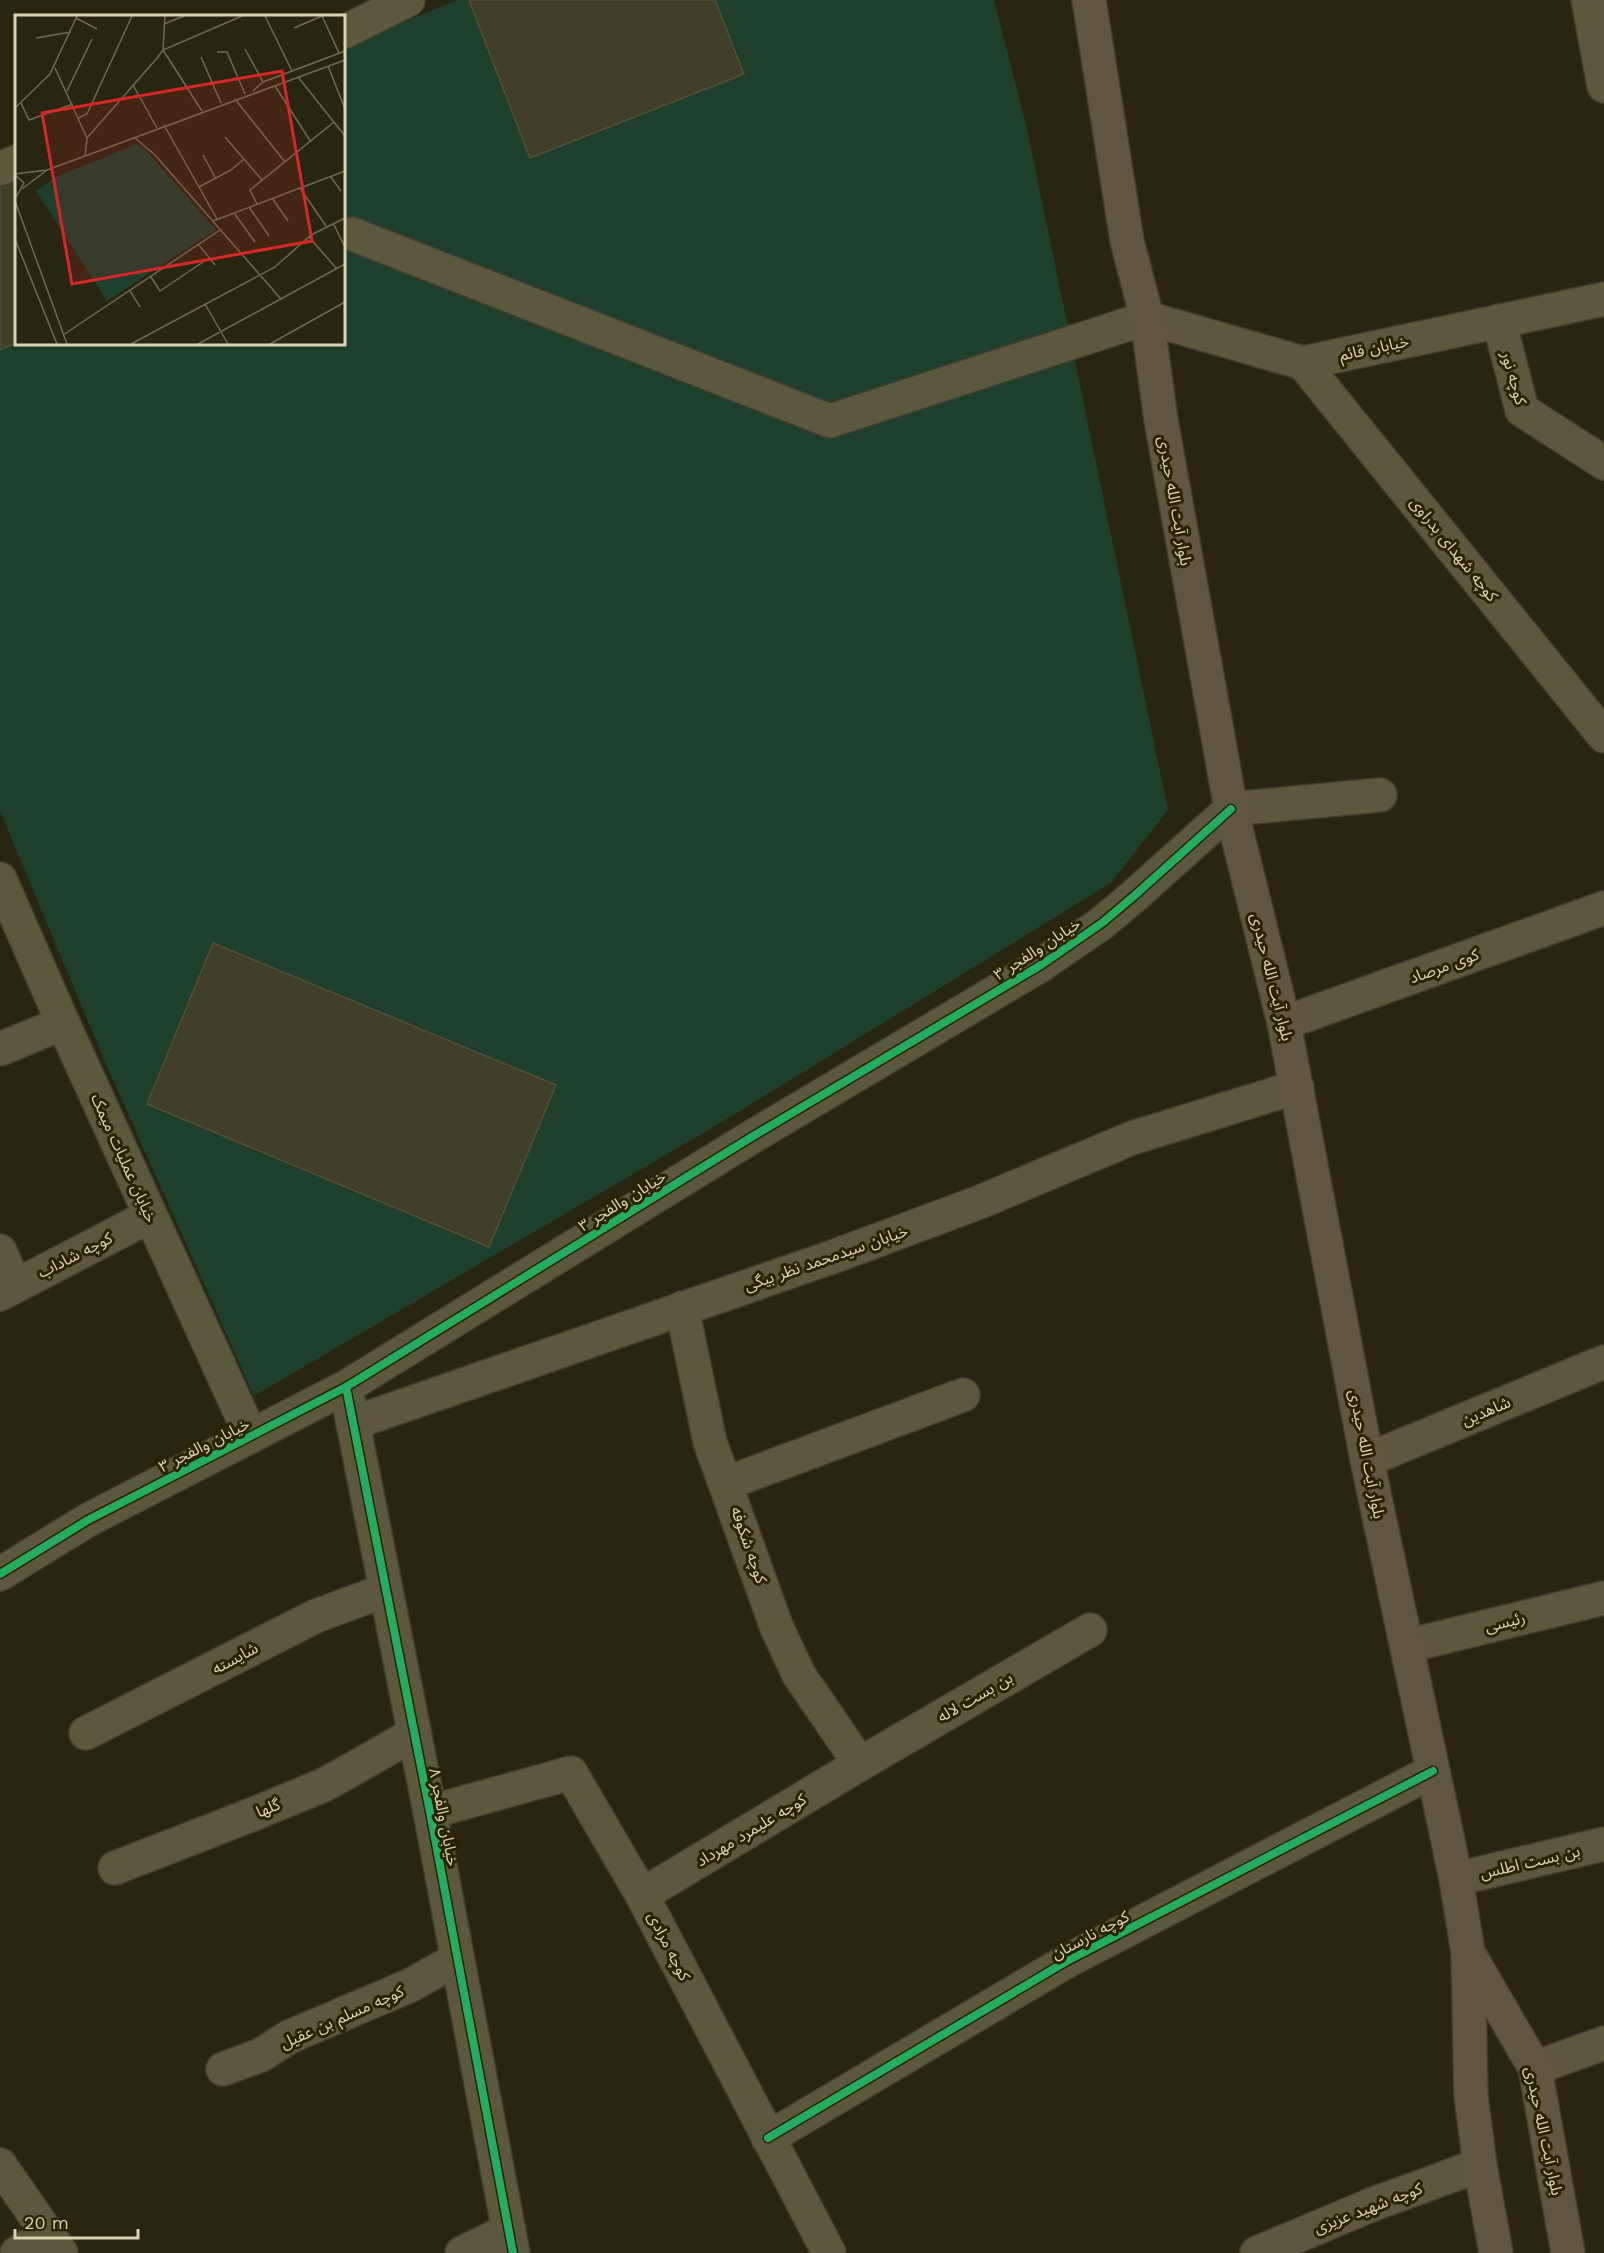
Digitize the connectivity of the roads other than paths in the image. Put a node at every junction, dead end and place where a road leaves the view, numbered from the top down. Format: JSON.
{"nodes":[{"id":1,"x":408,"y":0,"type":"edge"},
{"id":2,"x":1089,"y":0,"type":"edge"},
{"id":3,"x":1588,"y":0,"type":"edge"},
{"id":4,"x":345,"y":32,"type":"edge"},
{"id":5,"x":1604,"y":86,"type":"edge"},
{"id":6,"x":15,"y":162,"type":"edge"},
{"id":7,"x":0,"y":169,"type":"edge"},
{"id":8,"x":352,"y":234,"type":"dead end"},
{"id":9,"x":1604,"y":299,"type":"edge"},
{"id":10,"x":1147,"y":318,"type":"junction"},
{"id":11,"x":1499,"y":321,"type":"junction"},
{"id":12,"x":1303,"y":363,"type":"junction"},
{"id":13,"x":1604,"y":463,"type":"edge"},
{"id":14,"x":1604,"y":736,"type":"edge"},
{"id":15,"x":1380,"y":795,"type":"dead end"},
{"id":16,"x":1231,"y":809,"type":"junction"},
{"id":17,"x":0,"y":879,"type":"edge"},
{"id":18,"x":1604,"y":908,"type":"edge"},
{"id":19,"x":63,"y":1023,"type":"junction"},
{"id":20,"x":1284,"y":1023,"type":"junction"},
{"id":21,"x":0,"y":1049,"type":"edge"},
{"id":22,"x":1297,"y":1087,"type":"junction"},
{"id":23,"x":150,"y":1216,"type":"junction"},
{"id":24,"x":0,"y":1251,"type":"edge"},
{"id":25,"x":8,"y":1290,"type":"edge"},
{"id":26,"x":682,"y":1308,"type":"junction"},
{"id":27,"x":1604,"y":1362,"type":"edge"},
{"id":28,"x":346,"y":1387,"type":"junction"},
{"id":29,"x":963,"y":1395,"type":"dead end"},
{"id":30,"x":353,"y":1423,"type":"junction"},
{"id":31,"x":251,"y":1436,"type":"junction"},
{"id":32,"x":1367,"y":1460,"type":"junction"},
{"id":33,"x":727,"y":1483,"type":"junction"},
{"id":34,"x":0,"y":1574,"type":"edge"},
{"id":35,"x":386,"y":1590,"type":"junction"},
{"id":36,"x":1604,"y":1598,"type":"edge"},
{"id":37,"x":1090,"y":1630,"type":"dead end"},
{"id":38,"x":1407,"y":1646,"type":"junction"},
{"id":39,"x":86,"y":1733,"type":"dead end"},
{"id":40,"x":414,"y":1734,"type":"junction"},
{"id":41,"x":860,"y":1764,"type":"junction"},
{"id":42,"x":1433,"y":1771,"type":"junction"},
{"id":43,"x":430,"y":1812,"type":"junction"},
{"id":44,"x":1604,"y":1844,"type":"edge"},
{"id":45,"x":115,"y":1868,"type":"dead end"},
{"id":46,"x":1456,"y":1879,"type":"junction"},
{"id":47,"x":642,"y":1895,"type":"junction"},
{"id":48,"x":1468,"y":1952,"type":"junction"},
{"id":49,"x":458,"y":1959,"type":"junction"},
{"id":50,"x":1604,"y":2043,"type":"edge"},
{"id":51,"x":1535,"y":2068,"type":"junction"},
{"id":52,"x":223,"y":2069,"type":"dead end"},
{"id":53,"x":768,"y":2138,"type":"junction"},
{"id":54,"x":0,"y":2165,"type":"edge"},
{"id":55,"x":1480,"y":2165,"type":"junction"},
{"id":56,"x":511,"y":2241,"type":"edge"},
{"id":57,"x":55,"y":2244,"type":"edge"},
{"id":58,"x":17,"y":2253,"type":"edge"},
{"id":59,"x":462,"y":2253,"type":"edge"},
{"id":60,"x":829,"y":2253,"type":"edge"},
{"id":61,"x":1257,"y":2253,"type":"edge"},
{"id":62,"x":1496,"y":2253,"type":"edge"},
{"id":63,"x":1568,"y":2253,"type":"edge"}],
"edges":[{"from":1,"to":4,"type":"street"},
{"from":2,"to":10,"type":"main road","name":"بلوار آیت الله حیدری"},
{"from":3,"to":5,"type":"street"},
{"from":6,"to":7,"type":"street"},
{"from":8,"to":10,"type":"street"},
{"from":9,"to":11,"type":"street","name":"خیابان قائم"},
{"from":10,"to":12,"type":"street","name":"خیابان قائم"},
{"from":10,"to":16,"type":"main road","name":"بلوار آیت الله حیدری"},
{"from":11,"to":12,"type":"street","name":"خیابان قائم"},
{"from":11,"to":13,"type":"street","name":"کوچه نور"},
{"from":12,"to":14,"type":"street","name":"کوچه شهدای بدراوی"},
{"from":15,"to":16,"type":"street"},
{"from":16,"to":20,"type":"main road","name":"بلوار آیت الله حیدری"},
{"from":16,"to":28,"type":"street","name":"خیابان والفجر ۳"},
{"from":17,"to":19,"type":"street","name":"خیابان عملیات میمک"},
{"from":18,"to":20,"type":"street","name":"کوی مرصاد"},
{"from":19,"to":21,"type":"street"},
{"from":19,"to":23,"type":"street","name":"خیابان عملیات میمک"},
{"from":20,"to":22,"type":"main road","name":"بلوار آیت الله حیدری"},
{"from":22,"to":26,"type":"street","name":"خیابان سیدمحمد نظر بیگی"},
{"from":22,"to":32,"type":"main road","name":"بلوار آیت الله حیدری"},
{"from":23,"to":25,"type":"street","name":"کوچه شاداب"},
{"from":23,"to":31,"type":"street","name":"خیابان عملیات میمک"},
{"from":24,"to":25,"type":"street"},
{"from":26,"to":30,"type":"street","name":"خیابان سیدمحمد نظر بیگی"},
{"from":26,"to":33,"type":"street","name":"کوچه شکوفه"},
{"from":27,"to":32,"type":"street","name":"شاهدین"},
{"from":28,"to":30,"type":"street","name":"خیابان والفجر ۸"},
{"from":28,"to":31,"type":"street","name":"خیابان والفجر ۳"},
{"from":29,"to":33,"type":"street"},
{"from":30,"to":35,"type":"street","name":"خیابان والفجر ۸"},
{"from":31,"to":34,"type":"street","name":"خیابان والفجر ۳"},
{"from":32,"to":38,"type":"main road","name":"بلوار آیت الله حیدری"},
{"from":33,"to":41,"type":"street","name":"کوچه شکوفه"},
{"from":35,"to":39,"type":"street","name":"شایسته"},
{"from":35,"to":40,"type":"street","name":"خیابان والفجر ۸"},
{"from":36,"to":38,"type":"street","name":"رئیسی"},
{"from":37,"to":41,"type":"street","name":"بن بست لاله"},
{"from":38,"to":42,"type":"main road","name":"بلوار آیت الله حیدری"},
{"from":40,"to":43,"type":"street","name":"خیابان والفجر ۸"},
{"from":40,"to":45,"type":"street","name":"گلها"},
{"from":41,"to":47,"type":"street","name":"کوچه علیمرد مهرداد"},
{"from":42,"to":46,"type":"main road","name":"بلوار آیت الله حیدری"},
{"from":42,"to":53,"type":"street","name":"کوچه نارستان"},
{"from":43,"to":47,"type":"street","name":"کوچه مرادی"},
{"from":43,"to":49,"type":"street","name":"خیابان والفجر ۸"},
{"from":44,"to":46,"type":"street","name":"بن بست اطلس"},
{"from":46,"to":48,"type":"main road","name":"بلوار آیت الله حیدری"},
{"from":47,"to":53,"type":"street","name":"کوچه مرادی"},
{"from":48,"to":51,"type":"main road","name":"بلوار آیت الله حیدری"},
{"from":48,"to":55,"type":"main road","name":"بلوار آیت الله حیدری"},
{"from":49,"to":52,"type":"street","name":"کوچه مسلم بن عقیل"},
{"from":49,"to":56,"type":"street","name":"خیابان والفجر ۸"},
{"from":50,"to":51,"type":"street"},
{"from":51,"to":63,"type":"main road","name":"بلوار آیت الله حیدری"},
{"from":53,"to":60,"type":"street","name":"کوچه مرادی"},
{"from":54,"to":57,"type":"street"},
{"from":55,"to":61,"type":"street","name":"کوچه شهید عزیزی"},
{"from":55,"to":62,"type":"main road","name":"بلوار آیت الله حیدری"},
{"from":56,"to":59,"type":"street"},
{"from":57,"to":58,"type":"street"}]}
